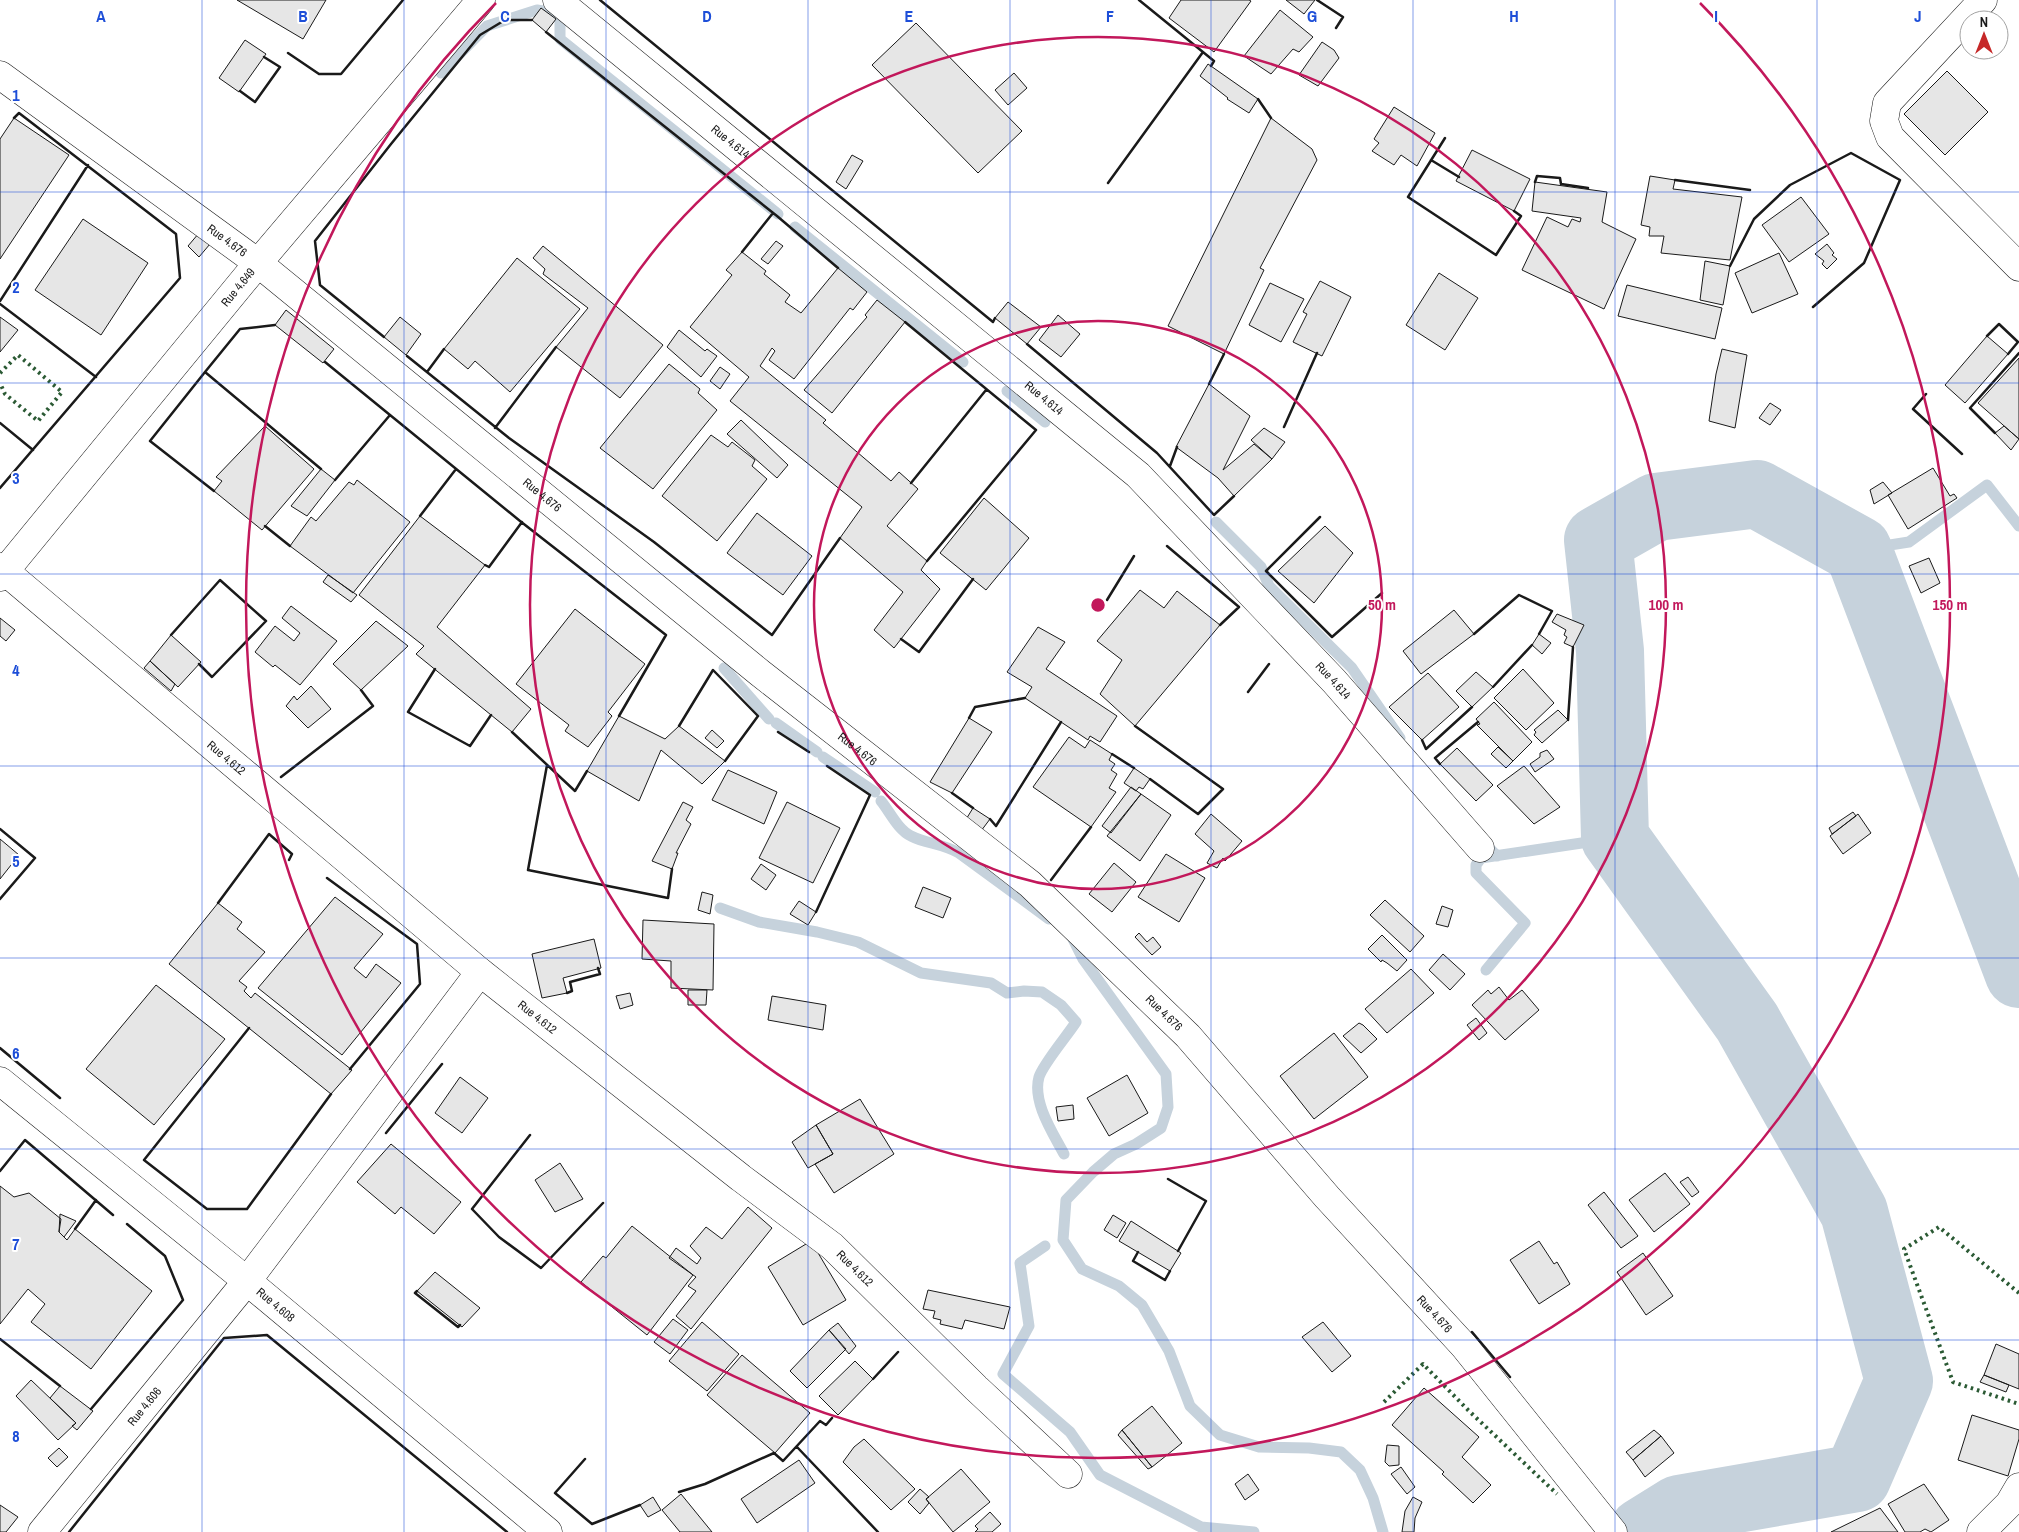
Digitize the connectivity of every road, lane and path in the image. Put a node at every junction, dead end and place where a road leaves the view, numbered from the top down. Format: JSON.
{"nodes":[{"id":1,"x":481,"y":0,"type":"edge"},
{"id":2,"x":557,"y":0,"type":"edge"},
{"id":3,"x":1983,"y":0,"type":"edge"},
{"id":4,"x":0,"y":76,"type":"edge"},
{"id":5,"x":258,"y":263,"type":"junction"},
{"id":6,"x":2019,"y":267,"type":"edge"},
{"id":7,"x":2,"y":572,"type":"edge"},
{"id":8,"x":1480,"y":848,"type":"dead end"},
{"id":9,"x":480,"y":972,"type":"junction"},
{"id":10,"x":0,"y":1081,"type":"edge"},
{"id":11,"x":247,"y":1281,"type":"junction"},
{"id":12,"x":1068,"y":1474,"type":"dead end"},
{"id":13,"x":2019,"y":1487,"type":"edge"},
{"id":14,"x":1610,"y":1527,"type":"edge"},
{"id":15,"x":42,"y":1532,"type":"edge"},
{"id":16,"x":548,"y":1532,"type":"edge"},
{"id":17,"x":1981,"y":1532,"type":"edge"}],
"edges":[{"from":1,"to":5,"type":"street","name":"Rue 4.649"},
{"from":2,"to":8,"type":"street","name":"Rue 4.614"},
{"from":3,"to":6,"type":"street"},
{"from":4,"to":5,"type":"street","name":"Rue 4.676"},
{"from":5,"to":7,"type":"street","name":"Rue 4.649"},
{"from":5,"to":14,"type":"street","name":"Rue 4.676"},
{"from":7,"to":9,"type":"street","name":"Rue 4.612"},
{"from":9,"to":11,"type":"street","name":"Rue 4.606"},
{"from":9,"to":12,"type":"street","name":"Rue 4.612"},
{"from":10,"to":11,"type":"street","name":"Rue 4.608"},
{"from":11,"to":15,"type":"street","name":"Rue 4.606"},
{"from":11,"to":16,"type":"street","name":"Rue 4.608"},
{"from":13,"to":17,"type":"street"}]}
